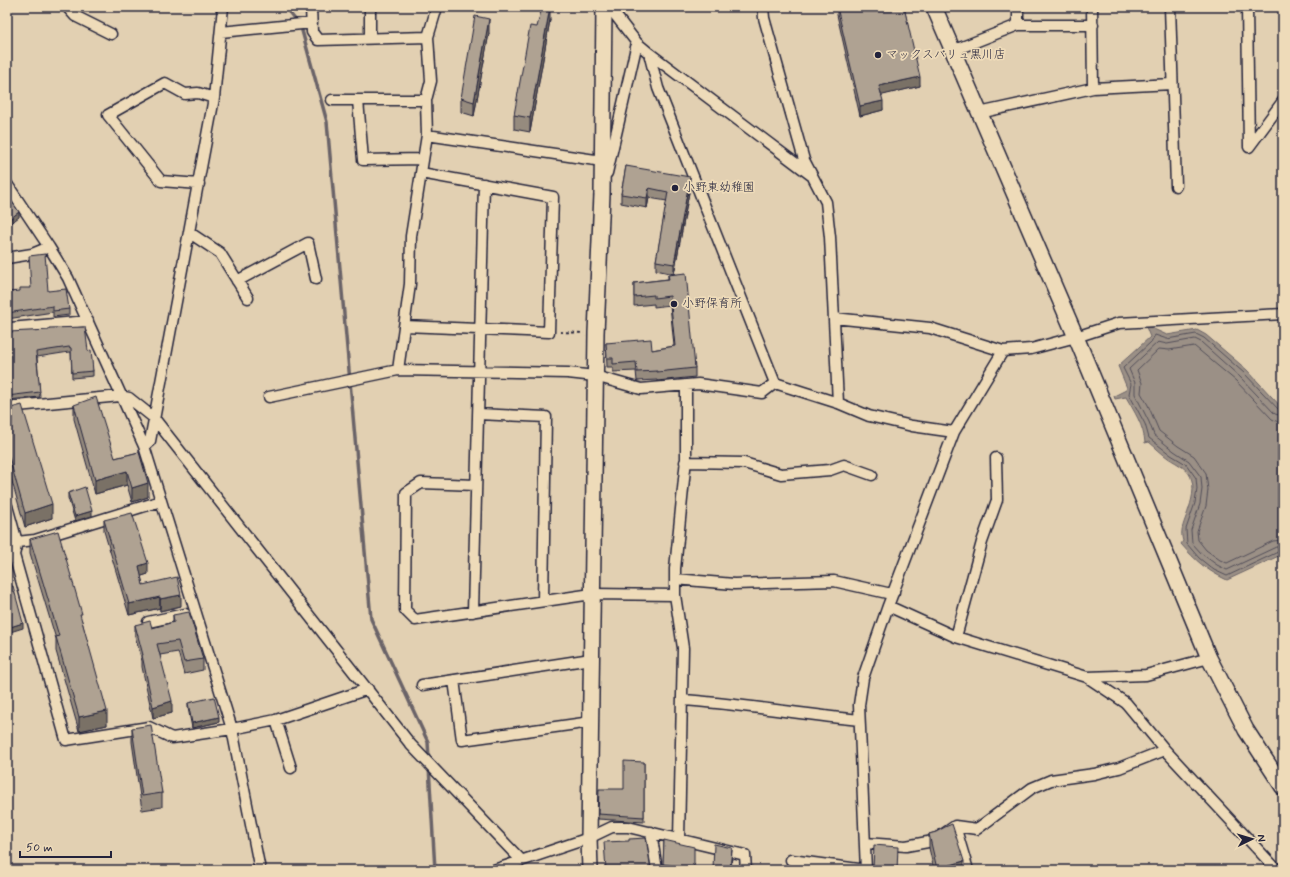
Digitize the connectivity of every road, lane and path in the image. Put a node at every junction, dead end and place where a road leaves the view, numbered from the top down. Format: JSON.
{"nodes":[{"id":1,"x":67,"y":7,"type":"edge"},
{"id":2,"x":223,"y":7,"type":"edge"},
{"id":3,"x":311,"y":7,"type":"edge"},
{"id":4,"x":370,"y":7,"type":"edge"},
{"id":5,"x":437,"y":7,"type":"edge"},
{"id":6,"x":604,"y":7,"type":"edge"},
{"id":7,"x":609,"y":7,"type":"edge"},
{"id":8,"x":763,"y":7,"type":"edge"},
{"id":9,"x":934,"y":7,"type":"edge"},
{"id":10,"x":1018,"y":7,"type":"edge"},
{"id":11,"x":1092,"y":7,"type":"edge"},
{"id":12,"x":1170,"y":7,"type":"edge"},
{"id":13,"x":1247,"y":7,"type":"edge"},
{"id":14,"x":312,"y":23,"type":"junction"},
{"id":15,"x":1018,"y":25,"type":"junction"},
{"id":16,"x":1092,"y":25,"type":"junction"},
{"id":17,"x":221,"y":32,"type":"junction"},
{"id":18,"x":111,"y":34,"type":"dead end"},
{"id":19,"x":428,"y":37,"type":"junction"},
{"id":20,"x":370,"y":39,"type":"junction"},
{"id":21,"x":637,"y":42,"type":"junction"},
{"id":22,"x":952,"y":51,"type":"junction"},
{"id":23,"x":649,"y":53,"type":"junction"},
{"id":24,"x":1172,"y":84,"type":"junction"},
{"id":25,"x":1093,"y":88,"type":"junction"},
{"id":26,"x":214,"y":98,"type":"junction"},
{"id":27,"x":332,"y":100,"type":"dead end"},
{"id":28,"x":358,"y":100,"type":"junction"},
{"id":29,"x":426,"y":100,"type":"junction"},
{"id":30,"x":1283,"y":101,"type":"edge"},
{"id":31,"x":979,"y":113,"type":"junction"},
{"id":32,"x":427,"y":135,"type":"junction"},
{"id":33,"x":423,"y":159,"type":"junction"},
{"id":34,"x":602,"y":161,"type":"junction"},
{"id":35,"x":421,"y":173,"type":"junction"},
{"id":36,"x":813,"y":177,"type":"junction"},
{"id":37,"x":7,"y":184,"type":"edge"},
{"id":38,"x":199,"y":184,"type":"junction"},
{"id":39,"x":484,"y":184,"type":"junction"},
{"id":40,"x":1176,"y":186,"type":"dead end"},
{"id":41,"x":602,"y":194,"type":"junction"},
{"id":42,"x":190,"y":233,"type":"junction"},
{"id":43,"x":49,"y":246,"type":"junction"},
{"id":44,"x":7,"y":258,"type":"edge"},
{"id":45,"x":316,"y":279,"type":"dead end"},
{"id":46,"x":237,"y":281,"type":"junction"},
{"id":47,"x":248,"y":298,"type":"dead end"},
{"id":48,"x":1283,"y":314,"type":"edge"},
{"id":49,"x":834,"y":318,"type":"junction"},
{"id":50,"x":88,"y":321,"type":"junction"},
{"id":51,"x":404,"y":326,"type":"junction"},
{"id":52,"x":10,"y":328,"type":"dead end"},
{"id":53,"x":480,"y":329,"type":"junction"},
{"id":54,"x":549,"y":332,"type":"junction"},
{"id":55,"x":596,"y":333,"type":"junction"},
{"id":56,"x":1076,"y":337,"type":"junction"},
{"id":57,"x":1003,"y":351,"type":"junction"},
{"id":58,"x":398,"y":370,"type":"junction"},
{"id":59,"x":479,"y":371,"type":"junction"},
{"id":60,"x":595,"y":376,"type":"junction"},
{"id":61,"x":775,"y":383,"type":"junction"},
{"id":62,"x":686,"y":385,"type":"junction"},
{"id":63,"x":120,"y":396,"type":"junction"},
{"id":64,"x":269,"y":397,"type":"dead end"},
{"id":65,"x":838,"y":403,"type":"junction"},
{"id":66,"x":7,"y":407,"type":"edge"},
{"id":67,"x":478,"y":414,"type":"junction"},
{"id":68,"x":154,"y":418,"type":"junction"},
{"id":69,"x":954,"y":432,"type":"junction"},
{"id":70,"x":144,"y":446,"type":"junction"},
{"id":71,"x":996,"y":458,"type":"dead end"},
{"id":72,"x":686,"y":462,"type":"junction"},
{"id":73,"x":872,"y":475,"type":"dead end"},
{"id":74,"x":476,"y":485,"type":"junction"},
{"id":75,"x":161,"y":501,"type":"junction"},
{"id":76,"x":7,"y":506,"type":"edge"},
{"id":77,"x":17,"y":542,"type":"junction"},
{"id":78,"x":675,"y":579,"type":"junction"},
{"id":79,"x":894,"y":592,"type":"junction"},
{"id":80,"x":592,"y":594,"type":"junction"},
{"id":81,"x":675,"y":595,"type":"junction"},
{"id":82,"x":543,"y":601,"type":"junction"},
{"id":83,"x":888,"y":606,"type":"junction"},
{"id":84,"x":195,"y":612,"type":"junction"},
{"id":85,"x":473,"y":612,"type":"junction"},
{"id":86,"x":148,"y":622,"type":"edge"},
{"id":87,"x":956,"y":637,"type":"junction"},
{"id":88,"x":1209,"y":658,"type":"junction"},
{"id":89,"x":591,"y":659,"type":"junction"},
{"id":90,"x":1087,"y":677,"type":"junction"},
{"id":91,"x":454,"y":680,"type":"junction"},
{"id":92,"x":422,"y":684,"type":"dead end"},
{"id":93,"x":368,"y":689,"type":"junction"},
{"id":94,"x":682,"y":700,"type":"junction"},
{"id":95,"x":276,"y":720,"type":"junction"},
{"id":96,"x":859,"y":720,"type":"junction"},
{"id":97,"x":591,"y":722,"type":"junction"},
{"id":98,"x":232,"y":730,"type":"junction"},
{"id":99,"x":1165,"y":750,"type":"junction"},
{"id":100,"x":291,"y":768,"type":"dead end"},
{"id":101,"x":1283,"y":787,"type":"edge"},
{"id":102,"x":955,"y":826,"type":"junction"},
{"id":103,"x":651,"y":832,"type":"junction"},
{"id":104,"x":589,"y":838,"type":"junction"},
{"id":105,"x":679,"y":839,"type":"junction"},
{"id":106,"x":865,"y":843,"type":"junction"},
{"id":107,"x":521,"y":860,"type":"junction"},
{"id":108,"x":790,"y":860,"type":"dead end"},
{"id":109,"x":260,"y":870,"type":"edge"},
{"id":110,"x":494,"y":870,"type":"edge"},
{"id":111,"x":590,"y":870,"type":"edge"},
{"id":112,"x":657,"y":870,"type":"edge"},
{"id":113,"x":746,"y":870,"type":"edge"},
{"id":114,"x":866,"y":870,"type":"edge"},
{"id":115,"x":968,"y":870,"type":"edge"},
{"id":116,"x":1277,"y":870,"type":"edge"}],
"edges":[{"from":1,"to":18,"type":"street"},
{"from":2,"to":17,"type":"street"},
{"from":3,"to":14,"type":"street"},
{"from":4,"to":20,"type":"street"},
{"from":5,"to":19,"type":"street"},
{"from":6,"to":34,"type":"street"},
{"from":7,"to":21,"type":"street"},
{"from":8,"to":36,"type":"street"},
{"from":9,"to":22,"type":"street"},
{"from":10,"to":15,"type":"street"},
{"from":11,"to":16,"type":"street"},
{"from":12,"to":24,"type":"street"},
{"from":13,"to":30,"type":"street"},
{"from":14,"to":17,"type":"street"},
{"from":14,"to":20,"type":"street"},
{"from":15,"to":16,"type":"street"},
{"from":15,"to":22,"type":"street"},
{"from":16,"to":25,"type":"street"},
{"from":17,"to":26,"type":"street"},
{"from":19,"to":20,"type":"street"},
{"from":19,"to":29,"type":"street"},
{"from":21,"to":23,"type":"street"},
{"from":21,"to":41,"type":"street"},
{"from":22,"to":31,"type":"street"},
{"from":23,"to":36,"type":"street"},
{"from":23,"to":61,"type":"street"},
{"from":24,"to":25,"type":"street"},
{"from":24,"to":40,"type":"street"},
{"from":25,"to":31,"type":"street"},
{"from":26,"to":38,"type":"street"},
{"from":26,"to":38,"type":"street"},
{"from":27,"to":28,"type":"street"},
{"from":28,"to":29,"type":"street"},
{"from":28,"to":33,"type":"street"},
{"from":29,"to":32,"type":"street"},
{"from":31,"to":56,"type":"street"},
{"from":32,"to":33,"type":"street"},
{"from":32,"to":34,"type":"street"},
{"from":33,"to":35,"type":"street"},
{"from":34,"to":41,"type":"street"},
{"from":35,"to":39,"type":"street"},
{"from":35,"to":51,"type":"street"},
{"from":36,"to":49,"type":"street"},
{"from":37,"to":43,"type":"street"},
{"from":38,"to":42,"type":"street"},
{"from":39,"to":53,"type":"street"},
{"from":39,"to":54,"type":"street"},
{"from":41,"to":55,"type":"street"},
{"from":42,"to":46,"type":"street"},
{"from":42,"to":68,"type":"street"},
{"from":43,"to":44,"type":"street"},
{"from":43,"to":50,"type":"street"},
{"from":45,"to":46,"type":"street"},
{"from":46,"to":47,"type":"street"},
{"from":48,"to":56,"type":"street"},
{"from":49,"to":57,"type":"street"},
{"from":49,"to":65,"type":"street"},
{"from":50,"to":52,"type":"street"},
{"from":50,"to":63,"type":"street"},
{"from":51,"to":53,"type":"street"},
{"from":51,"to":58,"type":"street"},
{"from":53,"to":54,"type":"street"},
{"from":53,"to":59,"type":"street"},
{"from":54,"to":55,"type":"path"},
{"from":55,"to":60,"type":"street"},
{"from":56,"to":57,"type":"street"},
{"from":56,"to":88,"type":"street"},
{"from":57,"to":69,"type":"street"},
{"from":58,"to":59,"type":"street"},
{"from":58,"to":64,"type":"street"},
{"from":59,"to":60,"type":"street"},
{"from":59,"to":67,"type":"street"},
{"from":60,"to":62,"type":"street"},
{"from":60,"to":80,"type":"street"},
{"from":61,"to":62,"type":"street"},
{"from":61,"to":65,"type":"street"},
{"from":62,"to":72,"type":"street"},
{"from":63,"to":66,"type":"street"},
{"from":63,"to":68,"type":"street"},
{"from":63,"to":70,"type":"street"},
{"from":65,"to":69,"type":"street"},
{"from":67,"to":74,"type":"street"},
{"from":67,"to":82,"type":"street"},
{"from":68,"to":70,"type":"street"},
{"from":68,"to":93,"type":"street"},
{"from":69,"to":79,"type":"street"},
{"from":70,"to":75,"type":"street"},
{"from":71,"to":87,"type":"street"},
{"from":72,"to":73,"type":"street"},
{"from":72,"to":78,"type":"street"},
{"from":74,"to":85,"type":"street"},
{"from":74,"to":85,"type":"street"},
{"from":75,"to":77,"type":"street"},
{"from":75,"to":84,"type":"street"},
{"from":76,"to":77,"type":"street"},
{"from":77,"to":98,"type":"street"},
{"from":78,"to":79,"type":"street"},
{"from":78,"to":81,"type":"street"},
{"from":79,"to":83,"type":"street"},
{"from":80,"to":81,"type":"street"},
{"from":80,"to":82,"type":"street"},
{"from":80,"to":89,"type":"street"},
{"from":81,"to":94,"type":"street"},
{"from":82,"to":85,"type":"street"},
{"from":83,"to":87,"type":"street"},
{"from":83,"to":96,"type":"street"},
{"from":84,"to":86,"type":"street"},
{"from":84,"to":98,"type":"street"},
{"from":87,"to":90,"type":"street"},
{"from":88,"to":90,"type":"street"},
{"from":88,"to":101,"type":"street"},
{"from":89,"to":91,"type":"street"},
{"from":89,"to":97,"type":"street"},
{"from":90,"to":99,"type":"street"},
{"from":91,"to":92,"type":"street"},
{"from":91,"to":97,"type":"street"},
{"from":93,"to":95,"type":"street"},
{"from":93,"to":107,"type":"street"},
{"from":94,"to":96,"type":"street"},
{"from":94,"to":105,"type":"street"},
{"from":95,"to":98,"type":"street"},
{"from":95,"to":100,"type":"street"},
{"from":96,"to":106,"type":"street"},
{"from":97,"to":104,"type":"street"},
{"from":98,"to":109,"type":"street"},
{"from":99,"to":102,"type":"street"},
{"from":99,"to":116,"type":"street"},
{"from":102,"to":106,"type":"street"},
{"from":102,"to":115,"type":"street"},
{"from":103,"to":104,"type":"street"},
{"from":103,"to":105,"type":"street"},
{"from":103,"to":112,"type":"street"},
{"from":104,"to":107,"type":"street"},
{"from":104,"to":111,"type":"street"},
{"from":105,"to":113,"type":"street"},
{"from":106,"to":114,"type":"street"},
{"from":107,"to":110,"type":"street"},
{"from":108,"to":114,"type":"street"}]}
